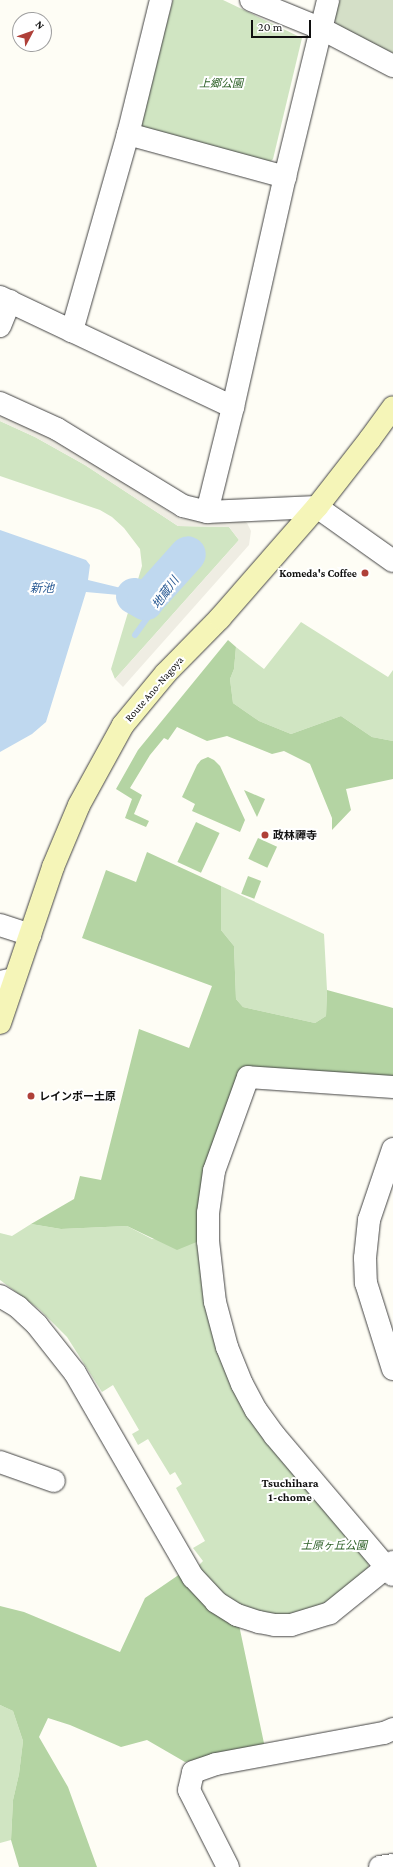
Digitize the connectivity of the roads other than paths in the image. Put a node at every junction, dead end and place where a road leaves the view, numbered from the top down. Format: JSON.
{"nodes":[{"id":1,"x":161,"y":0,"type":"edge"},
{"id":2,"x":251,"y":0,"type":"edge"},
{"id":3,"x":328,"y":0,"type":"edge"},
{"id":4,"x":322,"y":29,"type":"junction"},
{"id":5,"x":393,"y":66,"type":"edge"},
{"id":6,"x":128,"y":134,"type":"junction"},
{"id":7,"x":285,"y":177,"type":"junction"},
{"id":8,"x":5,"y":299,"type":"edge"},
{"id":9,"x":0,"y":326,"type":"edge"},
{"id":10,"x":72,"y":331,"type":"junction"},
{"id":11,"x":0,"y":402,"type":"edge"},
{"id":12,"x":233,"y":407,"type":"junction"},
{"id":13,"x":393,"y":408,"type":"edge"},
{"id":14,"x":317,"y":507,"type":"junction"},
{"id":15,"x":207,"y":512,"type":"junction"},
{"id":16,"x":393,"y":561,"type":"edge"},
{"id":17,"x":0,"y":925,"type":"edge"},
{"id":18,"x":30,"y":935,"type":"junction"},
{"id":19,"x":7,"y":981,"type":"edge"},
{"id":20,"x":0,"y":1023,"type":"edge"},
{"id":21,"x":393,"y":1087,"type":"edge"},
{"id":22,"x":393,"y":1149,"type":"edge"},
{"id":23,"x":0,"y":1296,"type":"edge"},
{"id":24,"x":393,"y":1369,"type":"edge"},
{"id":25,"x":0,"y":1462,"type":"edge"},
{"id":26,"x":54,"y":1481,"type":"dead end"},
{"id":27,"x":391,"y":1568,"type":"edge"},
{"id":28,"x":393,"y":1729,"type":"edge"},
{"id":29,"x":393,"y":1865,"type":"edge"},
{"id":30,"x":228,"y":1867,"type":"edge"},
{"id":31,"x":380,"y":1867,"type":"edge"}],
"edges":[{"from":1,"to":6,"type":"street"},
{"from":2,"to":4,"type":"street"},
{"from":3,"to":4,"type":"street"},
{"from":4,"to":5,"type":"street"},
{"from":4,"to":7,"type":"street"},
{"from":6,"to":7,"type":"street"},
{"from":6,"to":10,"type":"street"},
{"from":7,"to":12,"type":"street"},
{"from":8,"to":9,"type":"street"},
{"from":8,"to":10,"type":"street"},
{"from":10,"to":12,"type":"street"},
{"from":11,"to":15,"type":"street"},
{"from":12,"to":15,"type":"street"},
{"from":13,"to":14,"type":"main road","name":"Route Ano-Nagoya"},
{"from":14,"to":15,"type":"street"},
{"from":14,"to":16,"type":"street"},
{"from":14,"to":18,"type":"main road","name":"Route Ano-Nagoya"},
{"from":17,"to":18,"type":"street"},
{"from":18,"to":19,"type":"main road","name":"Route Ano-Nagoya"},
{"from":19,"to":20,"type":"main road","name":"Route Ano-Nagoya"},
{"from":21,"to":27,"type":"street"},
{"from":22,"to":24,"type":"street"},
{"from":23,"to":27,"type":"street"},
{"from":25,"to":26,"type":"street"},
{"from":28,"to":30,"type":"street"},
{"from":29,"to":31,"type":"street"}]}
